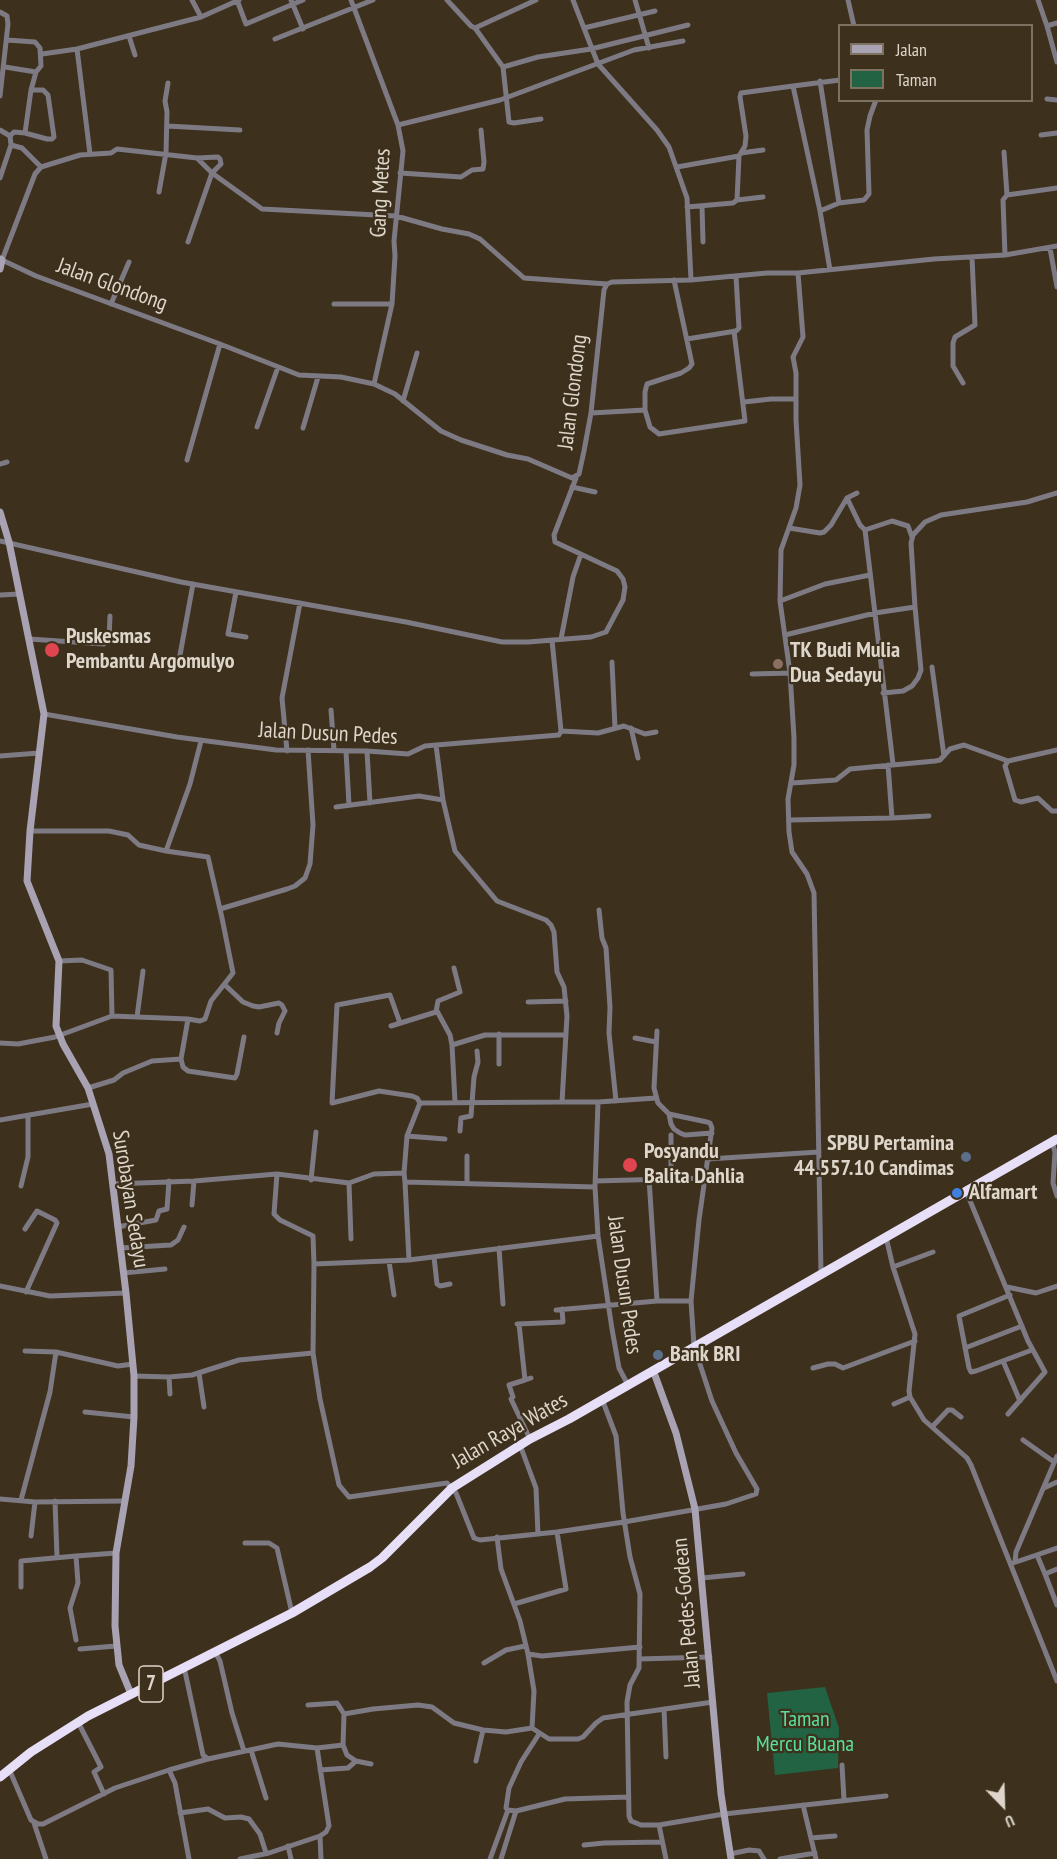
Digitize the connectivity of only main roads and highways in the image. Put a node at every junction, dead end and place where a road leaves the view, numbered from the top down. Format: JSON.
{"nodes":[{"id":1,"x":1,"y":260,"type":"edge"},
{"id":2,"x":0,"y":269,"type":"edge"},
{"id":3,"x":0,"y":512,"type":"edge"},
{"id":4,"x":1055,"y":1141,"type":"edge"},
{"id":5,"x":653,"y":1370,"type":"junction"},
{"id":6,"x":131,"y":1694,"type":"junction"},
{"id":7,"x":0,"y":1777,"type":"edge"},
{"id":8,"x":730,"y":1857,"type":"edge"}],
"edges":[{"from":1,"to":2,"type":"main road"},
{"from":3,"to":6,"type":"main road","name":"Surobayan Sedayu"},
{"from":4,"to":5,"type":"highway","name":"Jalan Raya Wates","number":"7"},
{"from":5,"to":6,"type":"highway","name":"Jalan Raya Wates","number":"7"},
{"from":5,"to":8,"type":"main road","name":"Jalan Pedes-Godean"},
{"from":6,"to":7,"type":"highway","name":"Jalan Raya Wates","number":"7"}]}
